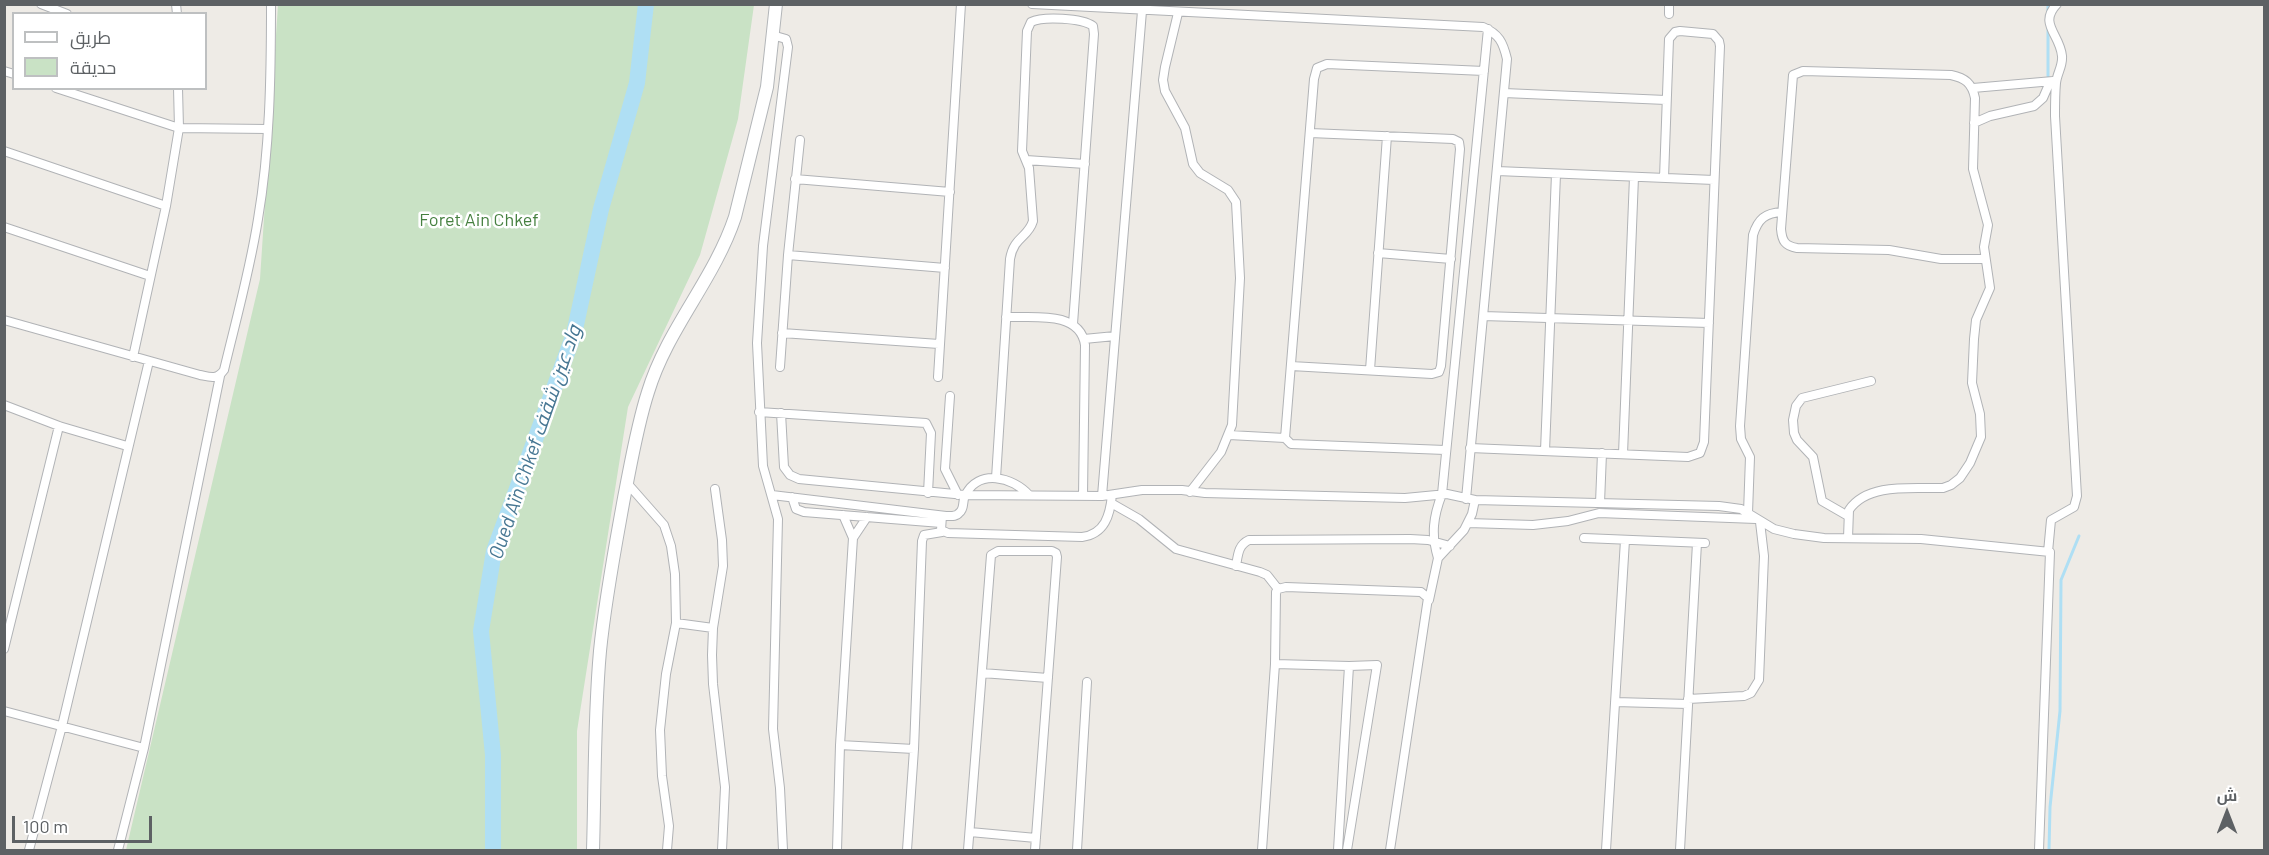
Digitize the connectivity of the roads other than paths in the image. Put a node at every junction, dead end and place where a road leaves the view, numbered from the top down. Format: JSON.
{"nodes":[{"id":1,"x":40,"y":4,"type":"edge"},
{"id":2,"x":271,"y":4,"type":"edge"},
{"id":3,"x":776,"y":4,"type":"edge"},
{"id":4,"x":961,"y":4,"type":"edge"},
{"id":5,"x":1032,"y":4,"type":"edge"},
{"id":6,"x":2057,"y":4,"type":"edge"},
{"id":7,"x":1064,"y":6,"type":"edge"},
{"id":8,"x":1142,"y":11,"type":"junction"},
{"id":9,"x":62,"y":12,"type":"edge"},
{"id":10,"x":1178,"y":13,"type":"junction"},
{"id":11,"x":1064,"y":20,"type":"junction"},
{"id":12,"x":1488,"y":30,"type":"junction"},
{"id":13,"x":772,"y":34,"type":"junction"},
{"id":14,"x":1484,"y":71,"type":"junction"},
{"id":15,"x":2053,"y":81,"type":"junction"},
{"id":16,"x":1972,"y":88,"type":"junction"},
{"id":17,"x":62,"y":90,"type":"edge"},
{"id":18,"x":178,"y":90,"type":"edge"},
{"id":19,"x":1504,"y":93,"type":"junction"},
{"id":20,"x":1666,"y":100,"type":"junction"},
{"id":21,"x":1974,"y":123,"type":"junction"},
{"id":22,"x":179,"y":128,"type":"junction"},
{"id":23,"x":267,"y":129,"type":"junction"},
{"id":24,"x":1310,"y":133,"type":"junction"},
{"id":25,"x":1387,"y":136,"type":"junction"},
{"id":26,"x":800,"y":140,"type":"dead end"},
{"id":27,"x":4,"y":151,"type":"edge"},
{"id":28,"x":1026,"y":160,"type":"junction"},
{"id":29,"x":1085,"y":164,"type":"junction"},
{"id":30,"x":1497,"y":171,"type":"junction"},
{"id":31,"x":1556,"y":174,"type":"junction"},
{"id":32,"x":1634,"y":177,"type":"junction"},
{"id":33,"x":1664,"y":178,"type":"junction"},
{"id":34,"x":795,"y":179,"type":"junction"},
{"id":35,"x":1714,"y":180,"type":"junction"},
{"id":36,"x":950,"y":192,"type":"junction"},
{"id":37,"x":166,"y":206,"type":"junction"},
{"id":38,"x":1782,"y":212,"type":"junction"},
{"id":39,"x":4,"y":227,"type":"edge"},
{"id":40,"x":1378,"y":253,"type":"junction"},
{"id":41,"x":788,"y":255,"type":"junction"},
{"id":42,"x":1450,"y":259,"type":"junction"},
{"id":43,"x":1985,"y":260,"type":"junction"},
{"id":44,"x":945,"y":268,"type":"junction"},
{"id":45,"x":150,"y":276,"type":"junction"},
{"id":46,"x":1483,"y":316,"type":"junction"},
{"id":47,"x":1006,"y":317,"type":"junction"},
{"id":48,"x":1550,"y":318,"type":"junction"},
{"id":49,"x":4,"y":320,"type":"edge"},
{"id":50,"x":1629,"y":320,"type":"junction"},
{"id":51,"x":1708,"y":323,"type":"junction"},
{"id":52,"x":1073,"y":324,"type":"junction"},
{"id":53,"x":782,"y":333,"type":"junction"},
{"id":54,"x":1115,"y":336,"type":"junction"},
{"id":55,"x":1084,"y":339,"type":"junction"},
{"id":56,"x":939,"y":344,"type":"junction"},
{"id":57,"x":133,"y":357,"type":"junction"},
{"id":58,"x":149,"y":361,"type":"junction"},
{"id":59,"x":1291,"y":366,"type":"junction"},
{"id":60,"x":780,"y":367,"type":"dead end"},
{"id":61,"x":1370,"y":370,"type":"junction"},
{"id":62,"x":220,"y":376,"type":"junction"},
{"id":63,"x":938,"y":377,"type":"dead end"},
{"id":64,"x":1871,"y":381,"type":"dead end"},
{"id":65,"x":950,"y":396,"type":"dead end"},
{"id":66,"x":4,"y":405,"type":"edge"},
{"id":67,"x":759,"y":412,"type":"junction"},
{"id":68,"x":780,"y":412,"type":"junction"},
{"id":69,"x":59,"y":426,"type":"junction"},
{"id":70,"x":1229,"y":435,"type":"junction"},
{"id":71,"x":1286,"y":438,"type":"junction"},
{"id":72,"x":127,"y":446,"type":"junction"},
{"id":73,"x":1470,"y":448,"type":"junction"},
{"id":74,"x":1445,"y":450,"type":"junction"},
{"id":75,"x":1545,"y":451,"type":"junction"},
{"id":76,"x":1602,"y":453,"type":"junction"},
{"id":77,"x":1623,"y":454,"type":"junction"},
{"id":78,"x":996,"y":478,"type":"junction"},
{"id":79,"x":627,"y":483,"type":"junction"},
{"id":80,"x":715,"y":489,"type":"dead end"},
{"id":81,"x":1190,"y":492,"type":"junction"},
{"id":82,"x":928,"y":493,"type":"junction"},
{"id":83,"x":1442,"y":494,"type":"junction"},
{"id":84,"x":772,"y":495,"type":"junction"},
{"id":85,"x":962,"y":495,"type":"junction"},
{"id":86,"x":1029,"y":495,"type":"junction"},
{"id":87,"x":1083,"y":496,"type":"junction"},
{"id":88,"x":1102,"y":496,"type":"junction"},
{"id":89,"x":792,"y":497,"type":"junction"},
{"id":90,"x":1111,"y":499,"type":"junction"},
{"id":91,"x":1466,"y":499,"type":"junction"},
{"id":92,"x":1475,"y":500,"type":"junction"},
{"id":93,"x":1600,"y":503,"type":"junction"},
{"id":94,"x":1748,"y":513,"type":"junction"},
{"id":95,"x":843,"y":515,"type":"junction"},
{"id":96,"x":1848,"y":516,"type":"junction"},
{"id":97,"x":867,"y":517,"type":"junction"},
{"id":98,"x":1758,"y":520,"type":"junction"},
{"id":99,"x":1468,"y":523,"type":"junction"},
{"id":100,"x":942,"y":524,"type":"junction"},
{"id":101,"x":1023,"y":535,"type":"junction"},
{"id":102,"x":853,"y":538,"type":"junction"},
{"id":103,"x":1584,"y":538,"type":"dead end"},
{"id":104,"x":1848,"y":538,"type":"junction"},
{"id":105,"x":1624,"y":540,"type":"junction"},
{"id":106,"x":1433,"y":541,"type":"junction"},
{"id":107,"x":1450,"y":546,"type":"junction"},
{"id":108,"x":1023,"y":551,"type":"junction"},
{"id":109,"x":2048,"y":552,"type":"junction"},
{"id":110,"x":1438,"y":558,"type":"junction"},
{"id":111,"x":1236,"y":566,"type":"junction"},
{"id":112,"x":1278,"y":589,"type":"junction"},
{"id":113,"x":1428,"y":601,"type":"junction"},
{"id":114,"x":676,"y":623,"type":"junction"},
{"id":115,"x":713,"y":628,"type":"junction"},
{"id":116,"x":4,"y":649,"type":"edge"},
{"id":117,"x":1275,"y":664,"type":"junction"},
{"id":118,"x":1349,"y":666,"type":"junction"},
{"id":119,"x":982,"y":673,"type":"junction"},
{"id":120,"x":1048,"y":678,"type":"junction"},
{"id":121,"x":1087,"y":682,"type":"dead end"},
{"id":122,"x":1688,"y":701,"type":"junction"},
{"id":123,"x":1616,"y":702,"type":"junction"},
{"id":124,"x":4,"y":711,"type":"edge"},
{"id":125,"x":62,"y":726,"type":"junction"},
{"id":126,"x":840,"y":745,"type":"junction"},
{"id":127,"x":144,"y":748,"type":"junction"},
{"id":128,"x":914,"y":749,"type":"junction"},
{"id":129,"x":970,"y":832,"type":"junction"},
{"id":130,"x":1036,"y":838,"type":"junction"},
{"id":131,"x":29,"y":850,"type":"edge"},
{"id":132,"x":118,"y":850,"type":"edge"},
{"id":133,"x":593,"y":850,"type":"edge"},
{"id":134,"x":667,"y":850,"type":"edge"},
{"id":135,"x":722,"y":850,"type":"edge"},
{"id":136,"x":783,"y":850,"type":"edge"},
{"id":137,"x":837,"y":850,"type":"edge"},
{"id":138,"x":907,"y":850,"type":"edge"},
{"id":139,"x":968,"y":850,"type":"edge"},
{"id":140,"x":1035,"y":850,"type":"edge"},
{"id":141,"x":1077,"y":850,"type":"edge"},
{"id":142,"x":1262,"y":850,"type":"edge"},
{"id":143,"x":1338,"y":850,"type":"edge"},
{"id":144,"x":1347,"y":850,"type":"edge"},
{"id":145,"x":1390,"y":850,"type":"edge"},
{"id":146,"x":1606,"y":850,"type":"edge"},
{"id":147,"x":1680,"y":850,"type":"edge"},
{"id":148,"x":2039,"y":850,"type":"edge"}],
"edges":[{"from":1,"to":9,"type":"street"},
{"from":2,"to":23,"type":"street"},
{"from":3,"to":13,"type":"street"},
{"from":4,"to":36,"type":"street"},
{"from":5,"to":7,"type":"street"},
{"from":6,"to":15,"type":"street"},
{"from":7,"to":8,"type":"street"},
{"from":7,"to":11,"type":"street"},
{"from":8,"to":10,"type":"street"},
{"from":8,"to":54,"type":"street"},
{"from":10,"to":12,"type":"street"},
{"from":10,"to":70,"type":"street"},
{"from":11,"to":28,"type":"street"},
{"from":11,"to":29,"type":"street"},
{"from":12,"to":14,"type":"street"},
{"from":12,"to":19,"type":"street"},
{"from":13,"to":67,"type":"street"},
{"from":13,"to":79,"type":"street"},
{"from":14,"to":24,"type":"street"},
{"from":14,"to":74,"type":"street"},
{"from":15,"to":16,"type":"street"},
{"from":15,"to":21,"type":"street"},
{"from":15,"to":109,"type":"street"},
{"from":16,"to":21,"type":"street"},
{"from":16,"to":38,"type":"street"},
{"from":17,"to":22,"type":"street"},
{"from":18,"to":22,"type":"street"},
{"from":19,"to":20,"type":"street"},
{"from":19,"to":30,"type":"street"},
{"from":20,"to":33,"type":"street"},
{"from":20,"to":35,"type":"street"},
{"from":21,"to":43,"type":"street"},
{"from":22,"to":23,"type":"street"},
{"from":22,"to":37,"type":"street"},
{"from":23,"to":62,"type":"street"},
{"from":24,"to":25,"type":"street"},
{"from":24,"to":59,"type":"street"},
{"from":25,"to":40,"type":"street"},
{"from":25,"to":42,"type":"street"},
{"from":26,"to":34,"type":"street"},
{"from":27,"to":37,"type":"street"},
{"from":28,"to":29,"type":"street"},
{"from":28,"to":47,"type":"street"},
{"from":29,"to":52,"type":"street"},
{"from":30,"to":31,"type":"street"},
{"from":30,"to":46,"type":"street"},
{"from":31,"to":32,"type":"street"},
{"from":31,"to":48,"type":"street"},
{"from":32,"to":33,"type":"street"},
{"from":32,"to":50,"type":"street"},
{"from":33,"to":35,"type":"street"},
{"from":34,"to":36,"type":"street"},
{"from":34,"to":41,"type":"street"},
{"from":35,"to":51,"type":"street"},
{"from":36,"to":44,"type":"street"},
{"from":37,"to":45,"type":"street"},
{"from":38,"to":43,"type":"street"},
{"from":38,"to":94,"type":"street"},
{"from":39,"to":45,"type":"street"},
{"from":40,"to":42,"type":"street"},
{"from":40,"to":61,"type":"street"},
{"from":41,"to":44,"type":"street"},
{"from":41,"to":53,"type":"street"},
{"from":42,"to":61,"type":"street"},
{"from":43,"to":96,"type":"street"},
{"from":44,"to":56,"type":"street"},
{"from":45,"to":57,"type":"street"},
{"from":46,"to":48,"type":"street"},
{"from":46,"to":73,"type":"street"},
{"from":47,"to":52,"type":"street"},
{"from":47,"to":78,"type":"street"},
{"from":48,"to":50,"type":"street"},
{"from":48,"to":75,"type":"street"},
{"from":49,"to":57,"type":"street"},
{"from":50,"to":51,"type":"street"},
{"from":50,"to":77,"type":"street"},
{"from":51,"to":77,"type":"street"},
{"from":52,"to":55,"type":"street"},
{"from":53,"to":56,"type":"street"},
{"from":53,"to":60,"type":"street"},
{"from":54,"to":55,"type":"street"},
{"from":54,"to":88,"type":"street"},
{"from":55,"to":87,"type":"street"},
{"from":56,"to":63,"type":"street"},
{"from":57,"to":58,"type":"street"},
{"from":58,"to":62,"type":"street"},
{"from":58,"to":72,"type":"street"},
{"from":59,"to":61,"type":"street"},
{"from":59,"to":71,"type":"street"},
{"from":62,"to":127,"type":"street"},
{"from":64,"to":96,"type":"street"},
{"from":65,"to":85,"type":"street"},
{"from":66,"to":69,"type":"street"},
{"from":67,"to":68,"type":"street"},
{"from":67,"to":84,"type":"street"},
{"from":68,"to":82,"type":"street"},
{"from":68,"to":82,"type":"street"},
{"from":69,"to":72,"type":"street"},
{"from":69,"to":116,"type":"street"},
{"from":70,"to":71,"type":"street"},
{"from":70,"to":81,"type":"street"},
{"from":71,"to":74,"type":"street"},
{"from":72,"to":125,"type":"street"},
{"from":73,"to":75,"type":"street"},
{"from":73,"to":91,"type":"street"},
{"from":74,"to":83,"type":"street"},
{"from":75,"to":76,"type":"street"},
{"from":76,"to":77,"type":"street"},
{"from":76,"to":93,"type":"street"},
{"from":78,"to":85,"type":"street"},
{"from":78,"to":86,"type":"street"},
{"from":79,"to":114,"type":"street"},
{"from":79,"to":133,"type":"street"},
{"from":80,"to":115,"type":"street"},
{"from":81,"to":83,"type":"street"},
{"from":81,"to":90,"type":"street"},
{"from":82,"to":85,"type":"street"},
{"from":83,"to":91,"type":"street"},
{"from":83,"to":106,"type":"street"},
{"from":84,"to":89,"type":"street"},
{"from":84,"to":136,"type":"street"},
{"from":85,"to":86,"type":"street"},
{"from":85,"to":100,"type":"street"},
{"from":86,"to":87,"type":"street"},
{"from":87,"to":88,"type":"street"},
{"from":88,"to":90,"type":"street"},
{"from":89,"to":95,"type":"street"},
{"from":89,"to":100,"type":"street"},
{"from":90,"to":101,"type":"street"},
{"from":90,"to":111,"type":"street"},
{"from":91,"to":92,"type":"street"},
{"from":92,"to":93,"type":"street"},
{"from":92,"to":99,"type":"street"},
{"from":93,"to":94,"type":"street"},
{"from":94,"to":98,"type":"street"},
{"from":95,"to":97,"type":"street"},
{"from":95,"to":102,"type":"street"},
{"from":96,"to":104,"type":"street"},
{"from":97,"to":100,"type":"street"},
{"from":97,"to":102,"type":"street"},
{"from":98,"to":99,"type":"street"},
{"from":98,"to":104,"type":"street"},
{"from":98,"to":122,"type":"street"},
{"from":99,"to":107,"type":"street"},
{"from":100,"to":101,"type":"street"},
{"from":100,"to":128,"type":"street"},
{"from":101,"to":108,"type":"street"},
{"from":102,"to":126,"type":"street"},
{"from":103,"to":105,"type":"street"},
{"from":104,"to":109,"type":"street"},
{"from":105,"to":122,"type":"street"},
{"from":105,"to":123,"type":"street"},
{"from":106,"to":107,"type":"street"},
{"from":106,"to":110,"type":"street"},
{"from":106,"to":111,"type":"street"},
{"from":107,"to":110,"type":"street"},
{"from":108,"to":119,"type":"street"},
{"from":108,"to":120,"type":"street"},
{"from":109,"to":148,"type":"street"},
{"from":110,"to":113,"type":"street"},
{"from":111,"to":112,"type":"street"},
{"from":112,"to":113,"type":"street"},
{"from":112,"to":117,"type":"street"},
{"from":113,"to":145,"type":"street"},
{"from":114,"to":115,"type":"street"},
{"from":114,"to":134,"type":"street"},
{"from":115,"to":135,"type":"street"},
{"from":117,"to":118,"type":"street"},
{"from":117,"to":142,"type":"street"},
{"from":118,"to":143,"type":"street"},
{"from":118,"to":144,"type":"street"},
{"from":119,"to":120,"type":"street"},
{"from":119,"to":129,"type":"street"},
{"from":120,"to":130,"type":"street"},
{"from":121,"to":141,"type":"street"},
{"from":122,"to":123,"type":"street"},
{"from":122,"to":147,"type":"street"},
{"from":123,"to":146,"type":"street"},
{"from":124,"to":125,"type":"street"},
{"from":125,"to":127,"type":"street"},
{"from":125,"to":131,"type":"street"},
{"from":126,"to":128,"type":"street"},
{"from":126,"to":137,"type":"street"},
{"from":127,"to":132,"type":"street"},
{"from":128,"to":138,"type":"street"},
{"from":129,"to":130,"type":"street"},
{"from":129,"to":139,"type":"street"},
{"from":130,"to":140,"type":"street"}]}
